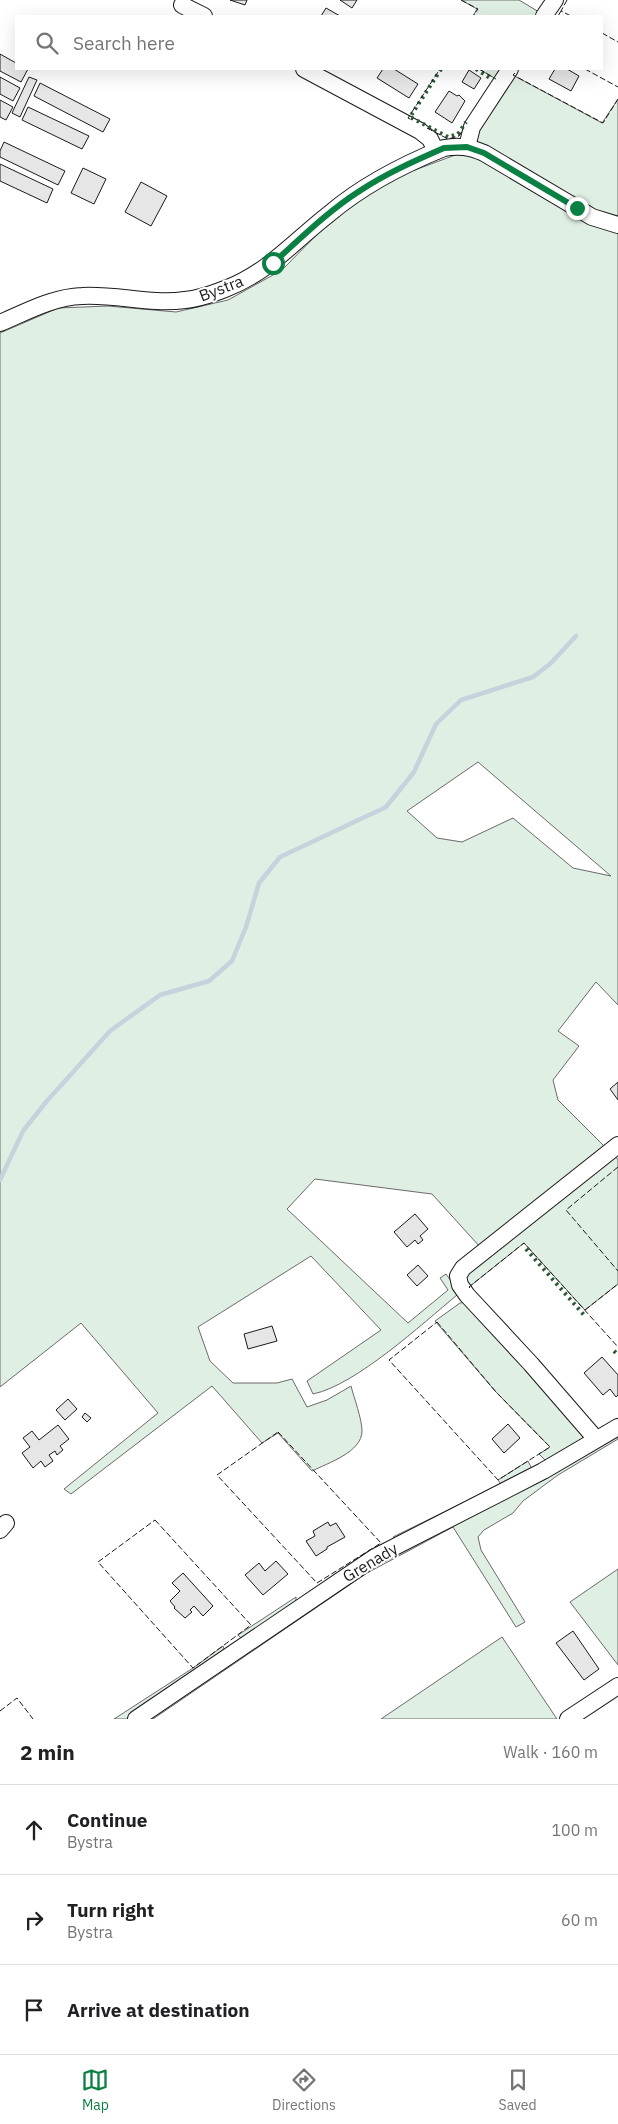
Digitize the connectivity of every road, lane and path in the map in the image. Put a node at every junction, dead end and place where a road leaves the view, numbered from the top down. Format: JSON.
{"nodes":[{"id":1,"x":555,"y":0,"type":"edge"},
{"id":2,"x":182,"y":5,"type":"dead end"},
{"id":3,"x":202,"y":15,"type":"edge"},
{"id":4,"x":545,"y":15,"type":"edge"},
{"id":5,"x":306,"y":70,"type":"edge"},
{"id":6,"x":509,"y":70,"type":"edge"},
{"id":7,"x":467,"y":147,"type":"junction"},
{"id":8,"x":436,"y":151,"type":"junction"},
{"id":9,"x":618,"y":226,"type":"edge"},
{"id":10,"x":0,"y":324,"type":"edge"},
{"id":11,"x":618,"y":1145,"type":"edge"},
{"id":12,"x":618,"y":1427,"type":"edge"},
{"id":13,"x":596,"y":1439,"type":"junction"},
{"id":14,"x":618,"y":1686,"type":"edge"},
{"id":15,"x":136,"y":1719,"type":"edge"},
{"id":16,"x":568,"y":1719,"type":"edge"}],
"edges":[{"from":1,"to":4,"type":"street"},
{"from":2,"to":3,"type":"street"},
{"from":5,"to":8,"type":"street"},
{"from":6,"to":7,"type":"street"},
{"from":7,"to":8,"type":"street","name":"Bystra"},
{"from":7,"to":9,"type":"street","name":"Bystra"},
{"from":8,"to":10,"type":"street","name":"Bystra"},
{"from":11,"to":13,"type":"street"},
{"from":12,"to":13,"type":"street","name":"Grenady"},
{"from":13,"to":15,"type":"street","name":"Grenady"},
{"from":14,"to":16,"type":"street"}]}
